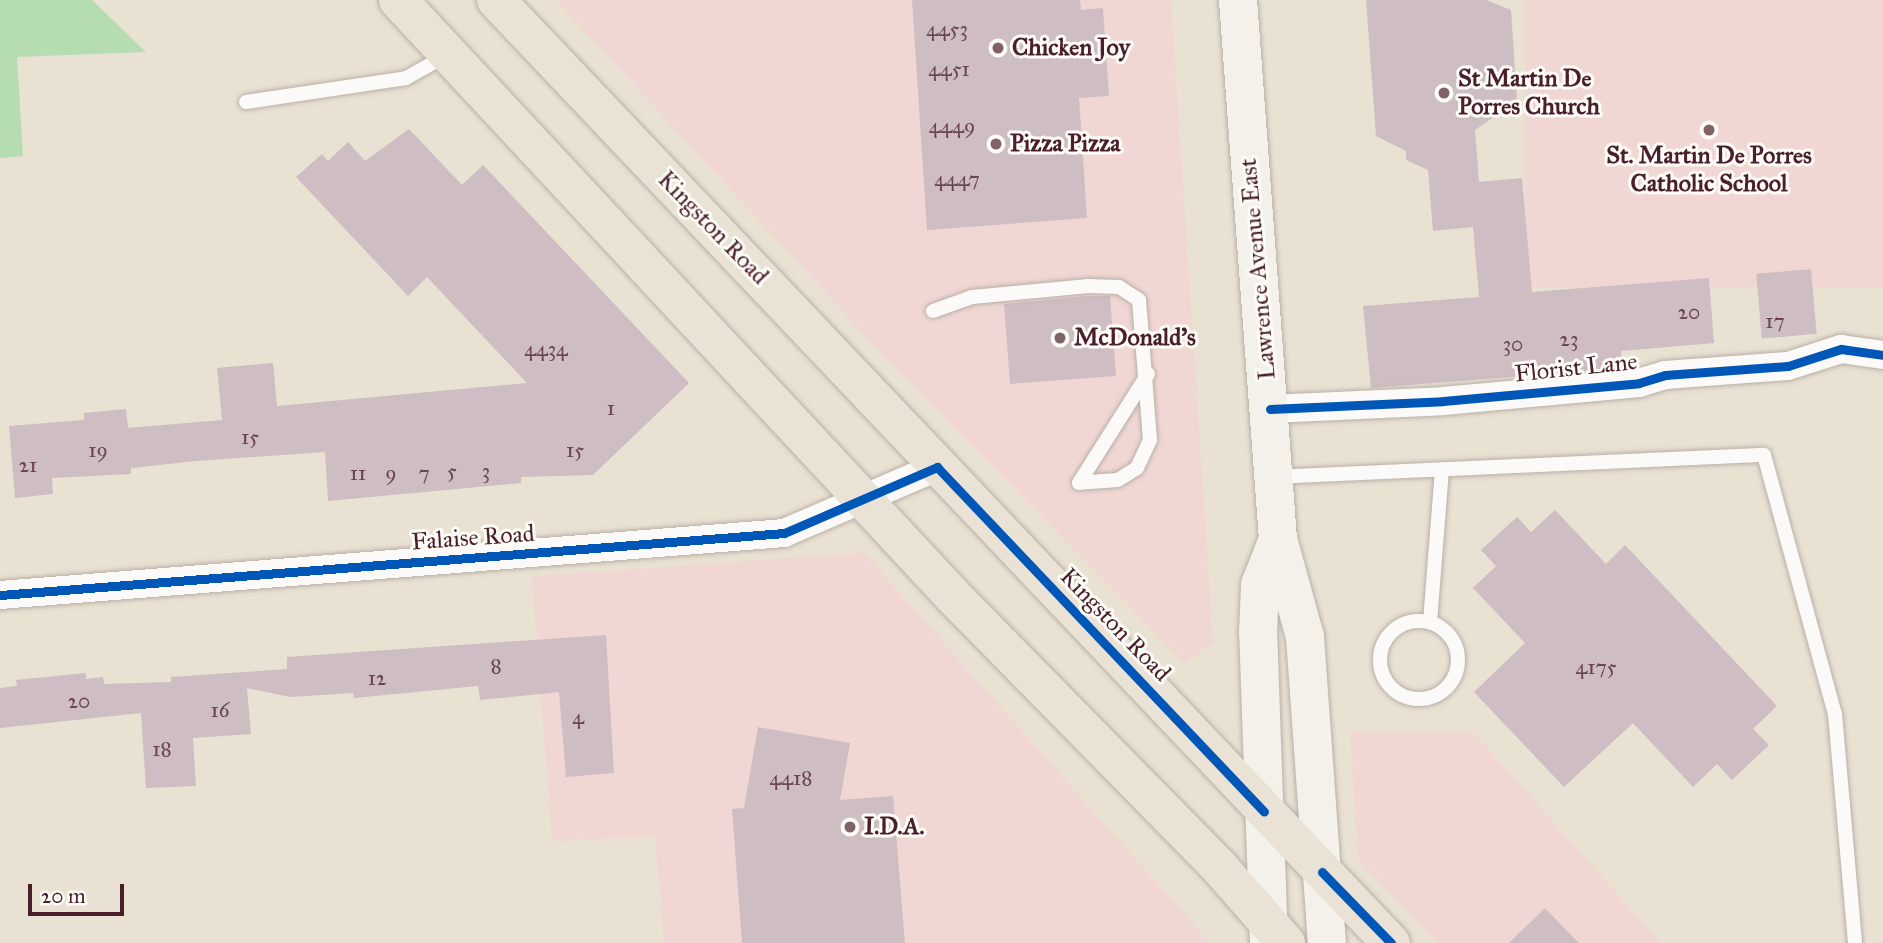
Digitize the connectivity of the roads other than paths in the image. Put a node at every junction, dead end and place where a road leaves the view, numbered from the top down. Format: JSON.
{"nodes":[{"id":1,"x":398,"y":0,"type":"edge"},
{"id":2,"x":496,"y":0,"type":"edge"},
{"id":3,"x":1238,"y":0,"type":"edge"},
{"id":4,"x":450,"y":54,"type":"junction"},
{"id":5,"x":246,"y":102,"type":"dead end"},
{"id":6,"x":933,"y":312,"type":"dead end"},
{"id":7,"x":1883,"y":355,"type":"edge"},
{"id":8,"x":1148,"y":374,"type":"junction"},
{"id":9,"x":1270,"y":409,"type":"junction"},
{"id":10,"x":937,"y":467,"type":"junction"},
{"id":11,"x":1442,"y":469,"type":"junction"},
{"id":12,"x":1274,"y":477,"type":"junction"},
{"id":13,"x":864,"y":499,"type":"junction"},
{"id":14,"x":1278,"y":538,"type":"junction"},
{"id":15,"x":0,"y":594,"type":"edge"},
{"id":16,"x":1430,"y":622,"type":"junction"},
{"id":17,"x":1264,"y":811,"type":"junction"},
{"id":18,"x":1322,"y":872,"type":"junction"},
{"id":19,"x":1274,"y":936,"type":"edge"},
{"id":20,"x":1327,"y":943,"type":"edge"},
{"id":21,"x":1391,"y":943,"type":"edge"},
{"id":22,"x":1854,"y":943,"type":"edge"}],
"edges":[{"from":1,"to":4,"type":"main road"},
{"from":2,"to":10,"type":"main road","name":"Kingston Road"},
{"from":3,"to":9,"type":"main road","name":"Lawrence Avenue East"},
{"from":4,"to":5,"type":"lane"},
{"from":4,"to":13,"type":"main road"},
{"from":6,"to":8,"type":"lane"},
{"from":7,"to":9,"type":"street","name":"Florist Lane"},
{"from":8,"to":8,"type":"lane"},
{"from":9,"to":12,"type":"main road","name":"Lawrence Avenue East"},
{"from":10,"to":13,"type":"street","name":"Falaise Road"},
{"from":10,"to":17,"type":"main road","name":"Kingston Road"},
{"from":11,"to":12,"type":"lane"},
{"from":11,"to":16,"type":"lane"},
{"from":11,"to":22,"type":"lane"},
{"from":12,"to":14,"type":"main road","name":"Lawrence Avenue East"},
{"from":13,"to":15,"type":"street","name":"Falaise Road"},
{"from":13,"to":19,"type":"main road"},
{"from":14,"to":17,"type":"main road","name":"Lawrence Avenue East"},
{"from":14,"to":18,"type":"main road","name":"Lawrence Avenue East"},
{"from":16,"to":16,"type":"lane"},
{"from":17,"to":18,"type":"main road","name":"Kingston Road"},
{"from":17,"to":19,"type":"main road","name":"Lawrence Avenue East"},
{"from":18,"to":20,"type":"main road","name":"Lawrence Avenue East"},
{"from":18,"to":21,"type":"main road","name":"Kingston Road"}]}
